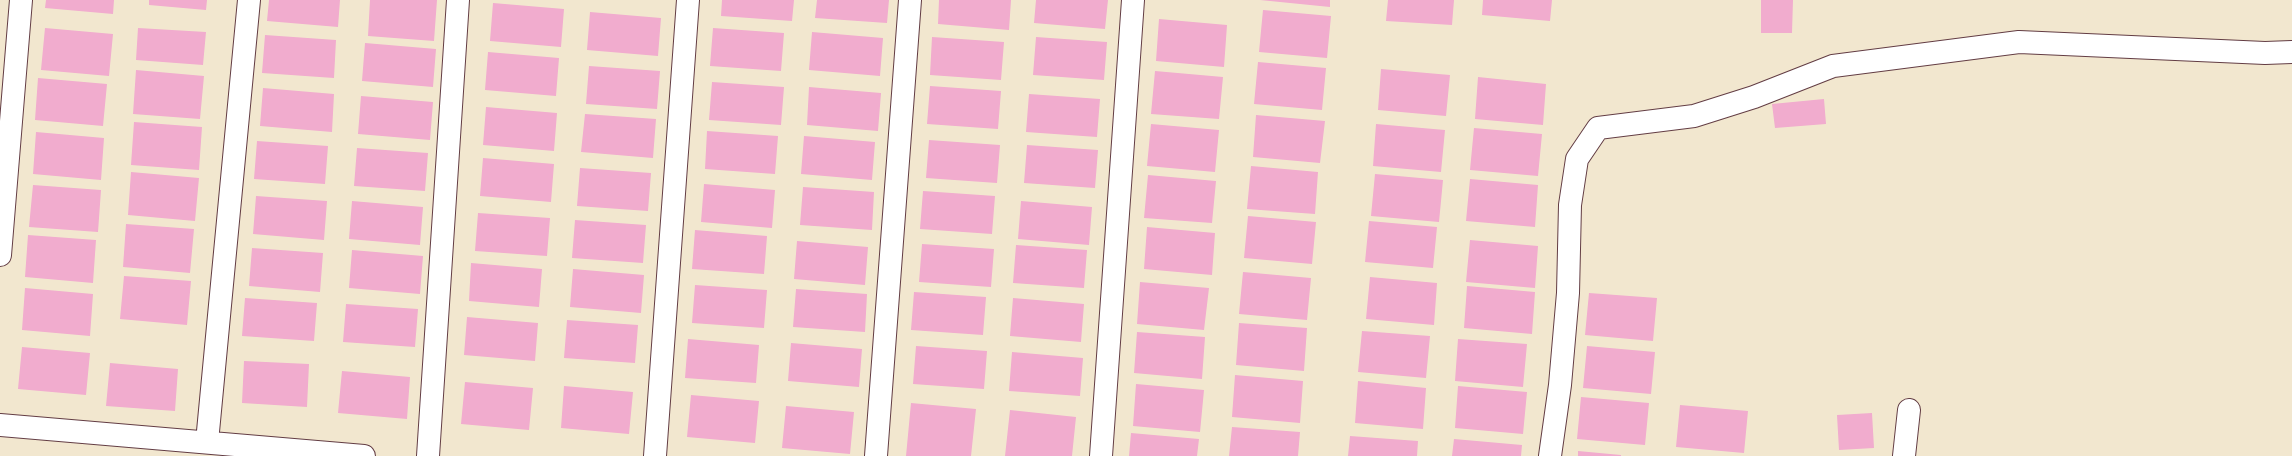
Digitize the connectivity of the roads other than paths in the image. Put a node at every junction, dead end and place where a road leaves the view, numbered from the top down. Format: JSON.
{"nodes":[{"id":1,"x":21,"y":0,"type":"edge"},
{"id":2,"x":249,"y":0,"type":"edge"},
{"id":3,"x":458,"y":0,"type":"edge"},
{"id":4,"x":688,"y":0,"type":"edge"},
{"id":5,"x":910,"y":0,"type":"edge"},
{"id":6,"x":1134,"y":0,"type":"edge"},
{"id":7,"x":2292,"y":52,"type":"edge"},
{"id":8,"x":0,"y":254,"type":"edge"},
{"id":9,"x":1908,"y":410,"type":"dead end"},
{"id":10,"x":0,"y":425,"type":"edge"},
{"id":11,"x":207,"y":442,"type":"junction"},
{"id":12,"x":364,"y":456,"type":"edge"},
{"id":13,"x":428,"y":456,"type":"edge"},
{"id":14,"x":655,"y":456,"type":"edge"},
{"id":15,"x":876,"y":456,"type":"edge"},
{"id":16,"x":1101,"y":456,"type":"edge"},
{"id":17,"x":1550,"y":456,"type":"edge"},
{"id":18,"x":1904,"y":456,"type":"edge"}],
"edges":[{"from":1,"to":8,"type":"street"},
{"from":2,"to":11,"type":"street"},
{"from":3,"to":13,"type":"street"},
{"from":4,"to":14,"type":"street"},
{"from":5,"to":15,"type":"street"},
{"from":6,"to":16,"type":"street"},
{"from":7,"to":17,"type":"street"},
{"from":9,"to":18,"type":"street"},
{"from":10,"to":11,"type":"street"},
{"from":11,"to":12,"type":"street"}]}
